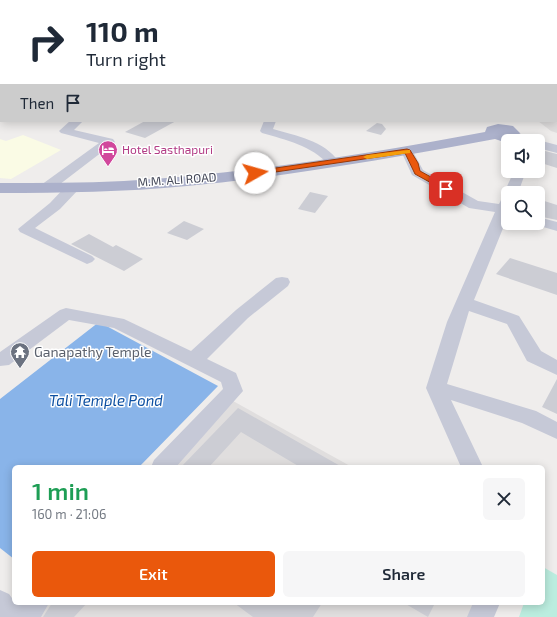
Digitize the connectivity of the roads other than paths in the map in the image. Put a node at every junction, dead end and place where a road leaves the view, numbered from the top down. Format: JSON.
{"nodes":[{"id":1,"x":479,"y":0,"type":"edge"},
{"id":2,"x":483,"y":0,"type":"edge"},
{"id":3,"x":76,"y":122,"type":"edge"},
{"id":4,"x":270,"y":122,"type":"edge"},
{"id":5,"x":503,"y":131,"type":"edge"},
{"id":6,"x":545,"y":145,"type":"edge"},
{"id":7,"x":557,"y":148,"type":"edge"},
{"id":8,"x":407,"y":151,"type":"junction"},
{"id":9,"x":333,"y":162,"type":"junction"},
{"id":10,"x":73,"y":186,"type":"junction"},
{"id":11,"x":0,"y":188,"type":"edge"},
{"id":12,"x":46,"y":188,"type":"junction"},
{"id":13,"x":501,"y":205,"type":"edge"},
{"id":14,"x":501,"y":219,"type":"edge"},
{"id":15,"x":545,"y":223,"type":"edge"},
{"id":16,"x":557,"y":227,"type":"edge"},
{"id":17,"x":87,"y":259,"type":"dead end"},
{"id":18,"x":282,"y":282,"type":"dead end"},
{"id":19,"x":464,"y":304,"type":"junction"},
{"id":20,"x":0,"y":359,"type":"edge"},
{"id":21,"x":194,"y":360,"type":"junction"},
{"id":22,"x":557,"y":368,"type":"edge"},
{"id":23,"x":436,"y":388,"type":"junction"},
{"id":24,"x":557,"y":431,"type":"edge"},
{"id":25,"x":164,"y":465,"type":"edge"},
{"id":26,"x":471,"y":465,"type":"edge"},
{"id":27,"x":0,"y":603,"type":"edge"},
{"id":28,"x":34,"y":605,"type":"edge"},
{"id":29,"x":486,"y":605,"type":"edge"},
{"id":30,"x":7,"y":617,"type":"edge"},
{"id":31,"x":23,"y":617,"type":"edge"},
{"id":32,"x":480,"y":617,"type":"edge"}],
"edges":[{"from":1,"to":2,"type":"street"},
{"from":3,"to":12,"type":"street"},
{"from":4,"to":9,"type":"street"},
{"from":5,"to":8,"type":"main road","name":"M.M. ALI ROAD"},
{"from":6,"to":7,"type":"street"},
{"from":8,"to":9,"type":"main road","name":"M.M. ALI ROAD"},
{"from":8,"to":13,"type":"street"},
{"from":9,"to":10,"type":"main road","name":"M.M. ALI ROAD"},
{"from":10,"to":12,"type":"main road","name":"M.M. ALI ROAD"},
{"from":10,"to":17,"type":"street"},
{"from":11,"to":12,"type":"main road","name":"M.M. ALI ROAD"},
{"from":14,"to":19,"type":"street"},
{"from":15,"to":16,"type":"street"},
{"from":18,"to":21,"type":"street"},
{"from":19,"to":22,"type":"street"},
{"from":19,"to":23,"type":"street"},
{"from":20,"to":21,"type":"street"},
{"from":21,"to":25,"type":"street"},
{"from":23,"to":24,"type":"street"},
{"from":23,"to":26,"type":"street"},
{"from":27,"to":30,"type":"street"},
{"from":28,"to":31,"type":"street"},
{"from":29,"to":32,"type":"street"}]}
